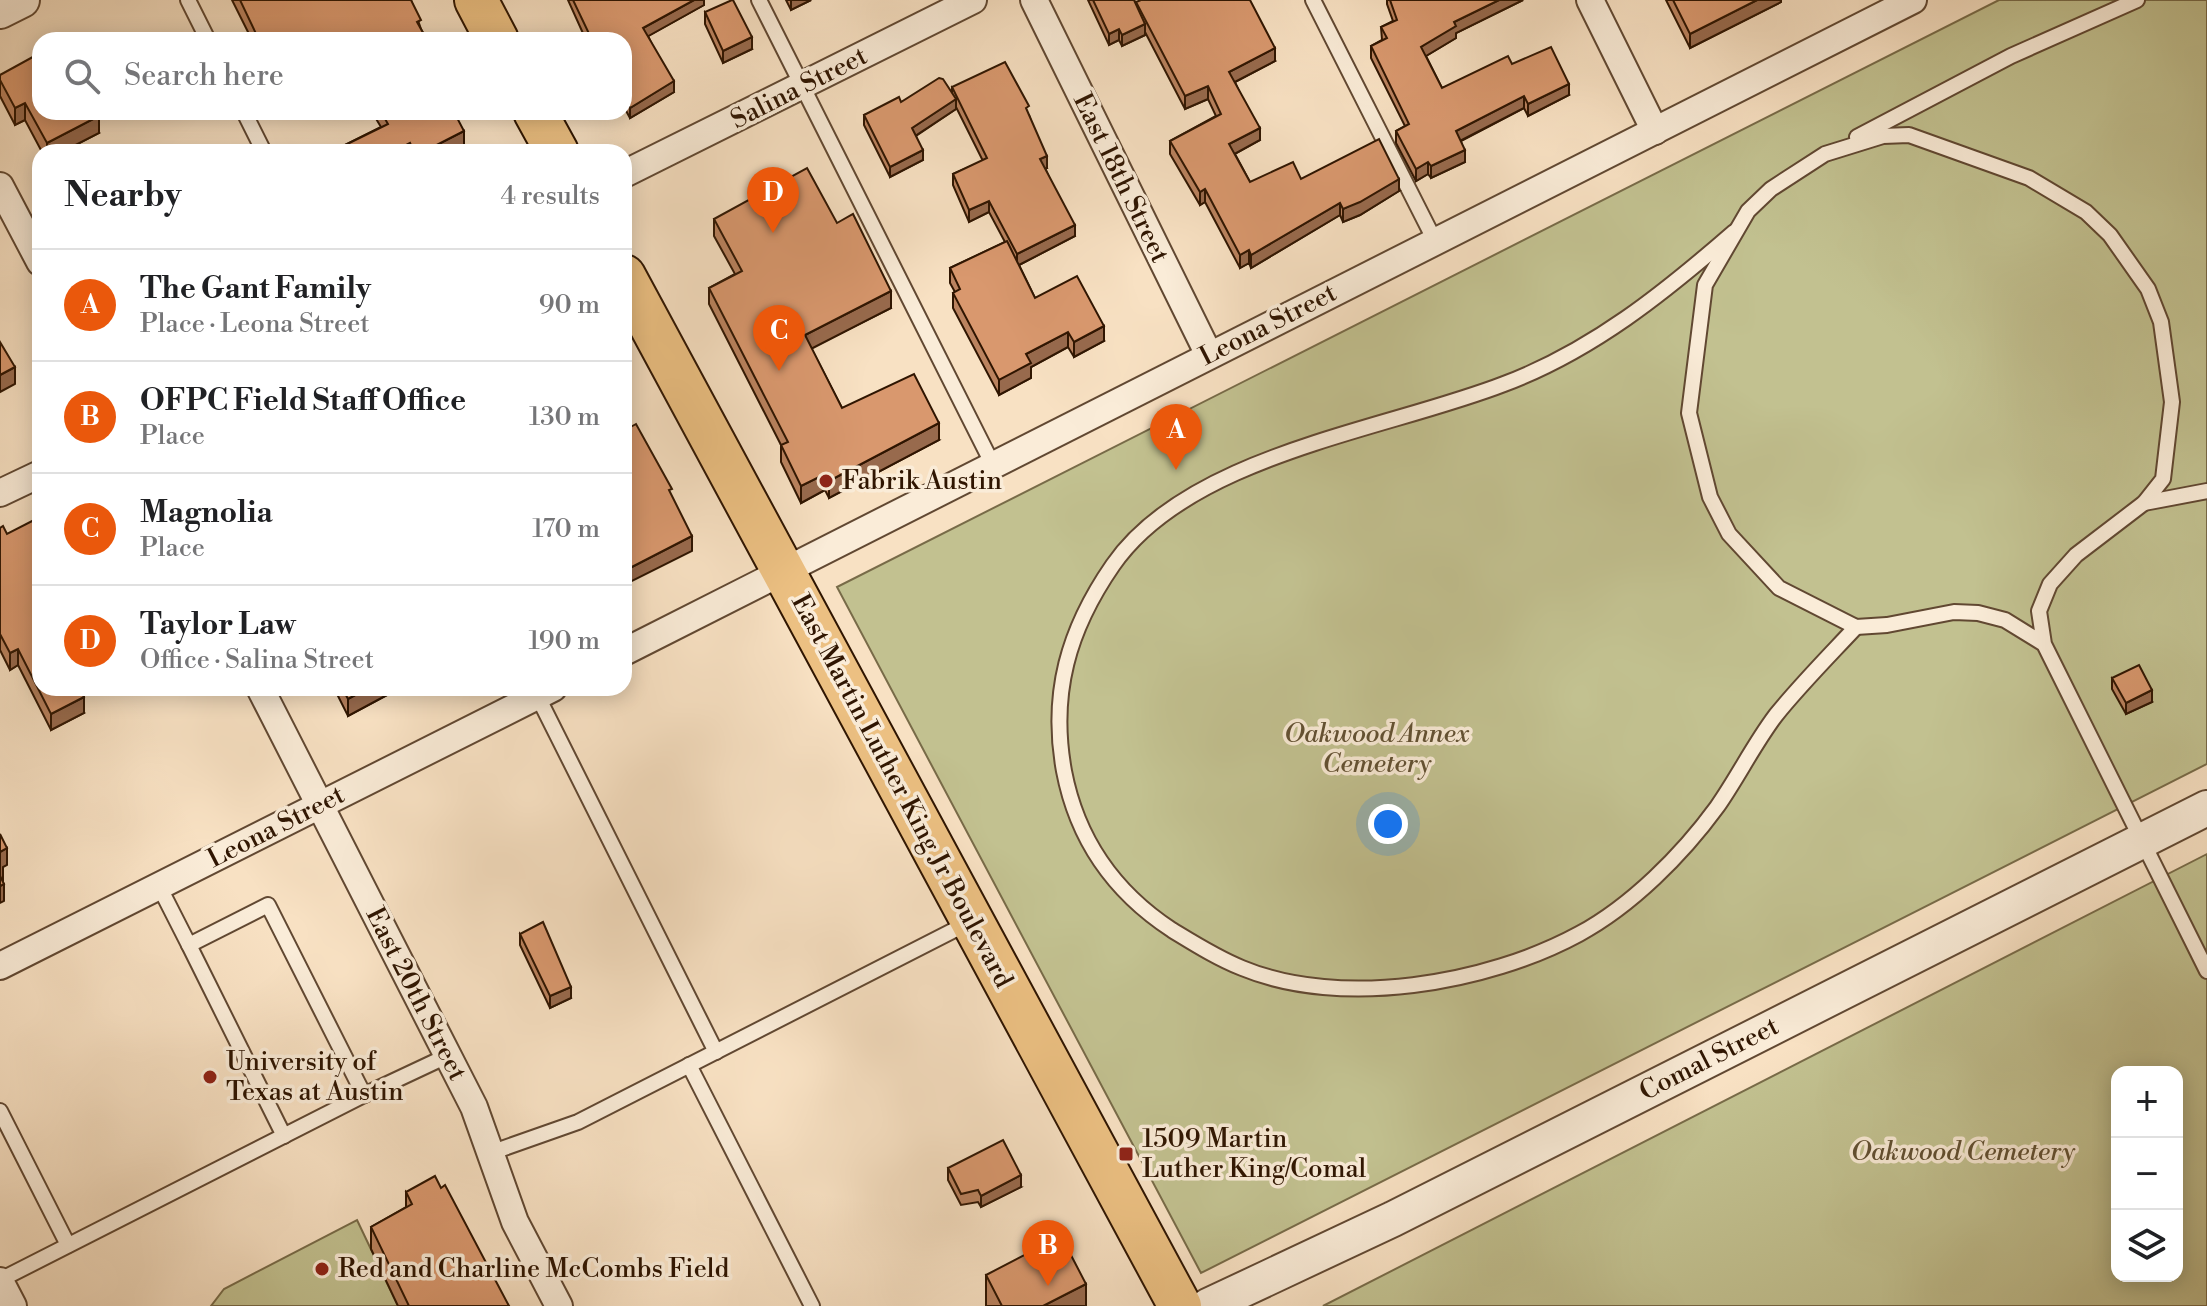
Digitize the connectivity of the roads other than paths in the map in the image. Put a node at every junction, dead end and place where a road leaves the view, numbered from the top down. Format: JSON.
{"nodes":[{"id":1,"x":22,"y":0,"type":"edge"},
{"id":2,"x":188,"y":0,"type":"edge"},
{"id":3,"x":476,"y":0,"type":"edge"},
{"id":4,"x":759,"y":0,"type":"edge"},
{"id":5,"x":973,"y":0,"type":"edge"},
{"id":6,"x":1034,"y":0,"type":"edge"},
{"id":7,"x":1313,"y":0,"type":"edge"},
{"id":8,"x":1590,"y":0,"type":"edge"},
{"id":9,"x":1913,"y":0,"type":"edge"},
{"id":10,"x":2137,"y":0,"type":"edge"},
{"id":11,"x":1874,"y":9,"type":"edge"},
{"id":12,"x":0,"y":11,"type":"edge"},
{"id":13,"x":204,"y":32,"type":"edge"},
{"id":14,"x":493,"y":32,"type":"edge"},
{"id":15,"x":803,"y":86,"type":"junction"},
{"id":16,"x":248,"y":120,"type":"edge"},
{"id":17,"x":539,"y":120,"type":"edge"},
{"id":18,"x":1655,"y":131,"type":"junction"},
{"id":19,"x":260,"y":144,"type":"edge"},
{"id":20,"x":553,"y":144,"type":"edge"},
{"id":21,"x":1825,"y":154,"type":"junction"},
{"id":22,"x":632,"y":170,"type":"edge"},
{"id":23,"x":0,"y":186,"type":"edge"},
{"id":24,"x":1734,"y":232,"type":"junction"},
{"id":25,"x":1435,"y":241,"type":"junction"},
{"id":26,"x":32,"y":247,"type":"edge"},
{"id":27,"x":632,"y":291,"type":"edge"},
{"id":28,"x":1209,"y":355,"type":"junction"},
{"id":29,"x":993,"y":465,"type":"junction"},
{"id":30,"x":32,"y":478,"type":"edge"},
{"id":31,"x":2207,"y":491,"type":"edge"},
{"id":32,"x":0,"y":493,"type":"edge"},
{"id":33,"x":2144,"y":503,"type":"junction"},
{"id":34,"x":786,"y":571,"type":"junction"},
{"id":35,"x":1856,"y":627,"type":"junction"},
{"id":36,"x":2044,"y":644,"type":"junction"},
{"id":37,"x":632,"y":648,"type":"edge"},
{"id":38,"x":264,"y":696,"type":"edge"},
{"id":39,"x":532,"y":696,"type":"edge"},
{"id":40,"x":544,"y":696,"type":"edge"},
{"id":41,"x":319,"y":805,"type":"junction"},
{"id":42,"x":2207,"y":808,"type":"edge"},
{"id":43,"x":2142,"y":841,"type":"junction"},
{"id":44,"x":159,"y":886,"type":"junction"},
{"id":45,"x":970,"y":922,"type":"junction"},
{"id":46,"x":189,"y":945,"type":"junction"},
{"id":47,"x":0,"y":966,"type":"edge"},
{"id":48,"x":2207,"y":971,"type":"edge"},
{"id":49,"x":716,"y":1052,"type":"junction"},
{"id":50,"x":447,"y":1056,"type":"junction"},
{"id":51,"x":689,"y":1065,"type":"junction"},
{"id":52,"x":364,"y":1095,"type":"junction"},
{"id":53,"x":0,"y":1111,"type":"edge"},
{"id":54,"x":284,"y":1136,"type":"junction"},
{"id":55,"x":490,"y":1153,"type":"junction"},
{"id":56,"x":68,"y":1245,"type":"junction"},
{"id":57,"x":0,"y":1280,"type":"edge"},
{"id":58,"x":13,"y":1306,"type":"edge"},
{"id":59,"x":559,"y":1306,"type":"edge"},
{"id":60,"x":812,"y":1306,"type":"edge"},
{"id":61,"x":1180,"y":1306,"type":"edge"},
{"id":62,"x":1208,"y":1306,"type":"edge"}],
"edges":[{"from":1,"to":12,"type":"street"},
{"from":2,"to":13,"type":"lane"},
{"from":3,"to":14,"type":"main road"},
{"from":4,"to":15,"type":"lane"},
{"from":5,"to":15,"type":"street","name":"Salina Street"},
{"from":6,"to":28,"type":"street","name":"East 18th Street"},
{"from":7,"to":25,"type":"lane"},
{"from":8,"to":18,"type":"street"},
{"from":9,"to":11,"type":"street","name":"Leona Street"},
{"from":10,"to":21,"type":"lane"},
{"from":11,"to":18,"type":"street","name":"Leona Street"},
{"from":15,"to":22,"type":"street","name":"Salina Street"},
{"from":15,"to":29,"type":"lane"},
{"from":16,"to":19,"type":"lane"},
{"from":17,"to":20,"type":"main road"},
{"from":18,"to":25,"type":"street","name":"Leona Street"},
{"from":21,"to":24,"type":"lane"},
{"from":21,"to":33,"type":"lane"},
{"from":23,"to":26,"type":"street"},
{"from":24,"to":35,"type":"lane"},
{"from":24,"to":35,"type":"lane"},
{"from":25,"to":28,"type":"street","name":"Leona Street"},
{"from":27,"to":34,"type":"main road","name":"East Martin Luther King Jr Boulevard"},
{"from":28,"to":29,"type":"street","name":"Leona Street"},
{"from":29,"to":34,"type":"street","name":"Leona Street"},
{"from":30,"to":32,"type":"street"},
{"from":31,"to":33,"type":"lane"},
{"from":33,"to":36,"type":"lane"},
{"from":34,"to":37,"type":"street","name":"Leona Street"},
{"from":34,"to":45,"type":"main road","name":"East Martin Luther King Jr Boulevard"},
{"from":35,"to":36,"type":"lane"},
{"from":36,"to":43,"type":"lane"},
{"from":38,"to":41,"type":"street","name":"East 20th Street"},
{"from":39,"to":41,"type":"street","name":"Leona Street"},
{"from":40,"to":49,"type":"lane"},
{"from":41,"to":44,"type":"street","name":"Leona Street"},
{"from":41,"to":50,"type":"street","name":"East 20th Street"},
{"from":42,"to":43,"type":"street","name":"Comal Street"},
{"from":43,"to":48,"type":"lane"},
{"from":43,"to":62,"type":"street","name":"Comal Street"},
{"from":44,"to":46,"type":"lane"},
{"from":44,"to":47,"type":"street","name":"Leona Street"},
{"from":45,"to":49,"type":"lane"},
{"from":45,"to":61,"type":"main road","name":"East Martin Luther King Jr Boulevard"},
{"from":46,"to":52,"type":"lane"},
{"from":46,"to":54,"type":"lane"},
{"from":49,"to":51,"type":"lane"},
{"from":50,"to":52,"type":"lane"},
{"from":50,"to":55,"type":"street","name":"East 20th Street"},
{"from":51,"to":55,"type":"lane"},
{"from":51,"to":60,"type":"lane"},
{"from":52,"to":54,"type":"lane"},
{"from":53,"to":56,"type":"lane"},
{"from":54,"to":56,"type":"lane"},
{"from":55,"to":59,"type":"street","name":"East 20th Street"},
{"from":56,"to":57,"type":"lane"},
{"from":57,"to":58,"type":"street"}]}
